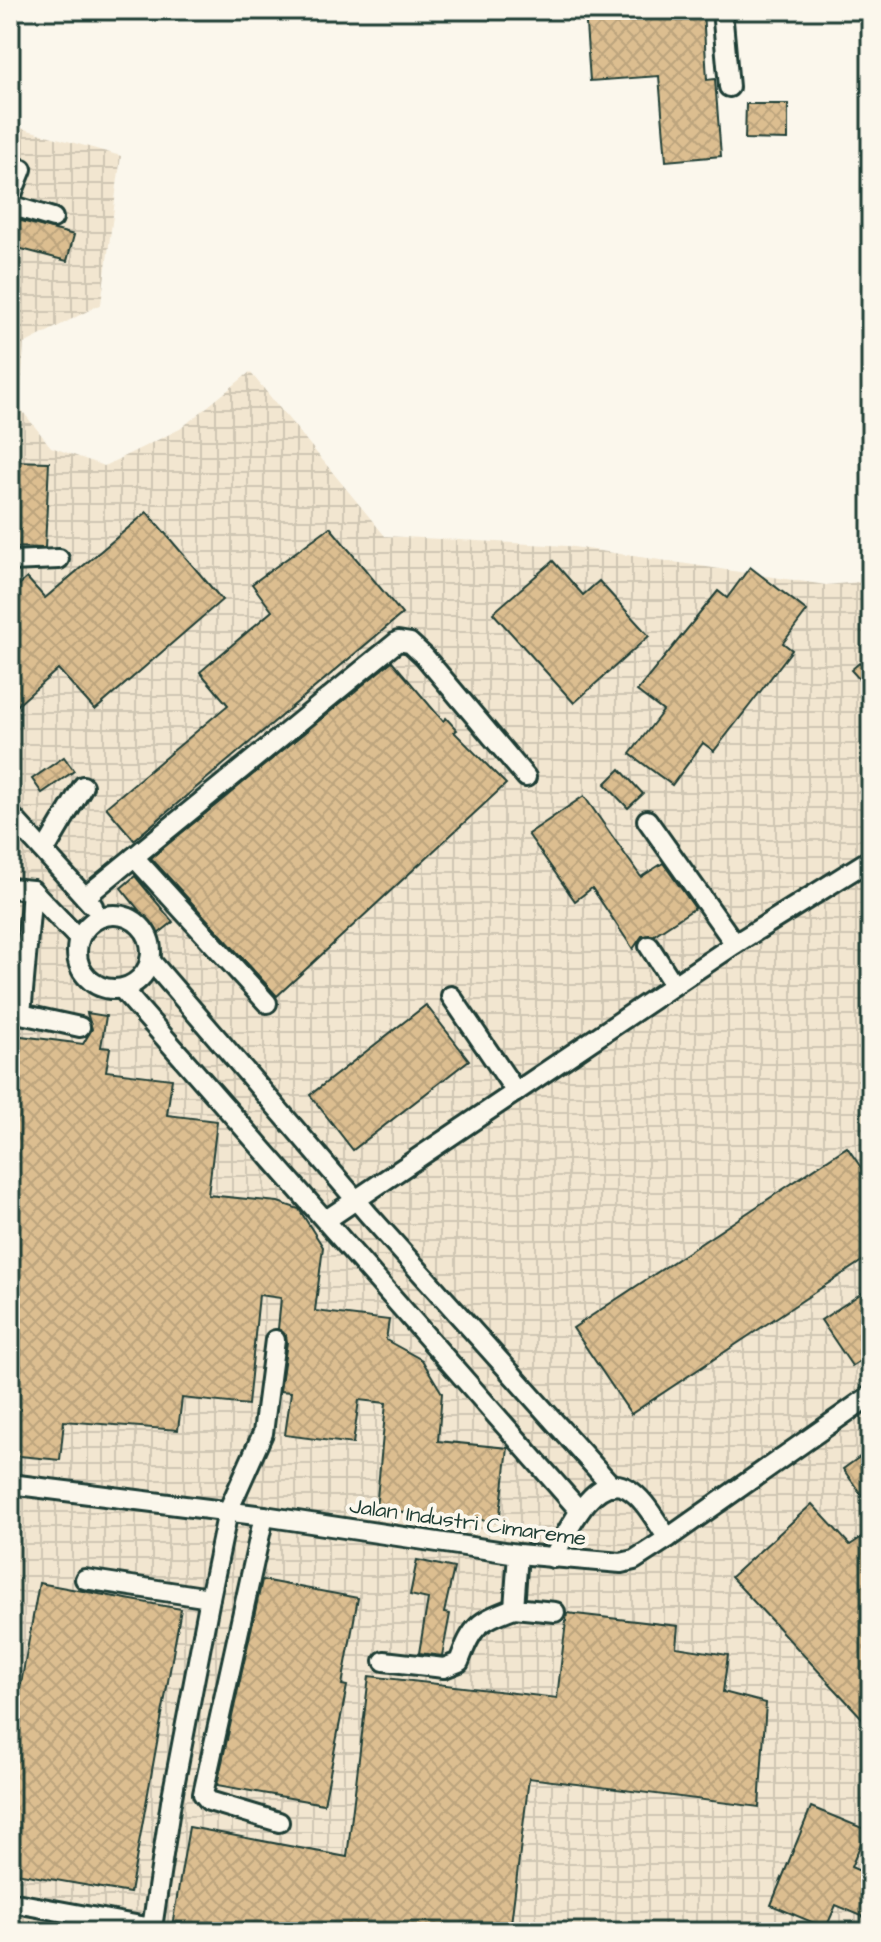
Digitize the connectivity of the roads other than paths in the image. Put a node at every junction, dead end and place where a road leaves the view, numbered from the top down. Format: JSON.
{"nodes":[{"id":1,"x":722,"y":10,"type":"edge"},
{"id":2,"x":729,"y":87,"type":"dead end"},
{"id":3,"x":22,"y":169,"type":"dead end"},
{"id":4,"x":10,"y":199,"type":"edge"},
{"id":5,"x":10,"y":205,"type":"edge"},
{"id":6,"x":53,"y":218,"type":"dead end"},
{"id":7,"x":59,"y":559,"type":"dead end"},
{"id":8,"x":10,"y":561,"type":"edge"},
{"id":9,"x":526,"y":777,"type":"dead end"},
{"id":10,"x":83,"y":786,"type":"dead end"},
{"id":11,"x":10,"y":814,"type":"edge"},
{"id":12,"x":647,"y":820,"type":"dead end"},
{"id":13,"x":45,"y":850,"type":"junction"},
{"id":14,"x":134,"y":857,"type":"junction"},
{"id":15,"x":871,"y":859,"type":"edge"},
{"id":16,"x":10,"y":888,"type":"edge"},
{"id":17,"x":32,"y":890,"type":"junction"},
{"id":18,"x":85,"y":897,"type":"junction"},
{"id":19,"x":102,"y":917,"type":"junction"},
{"id":20,"x":79,"y":939,"type":"junction"},
{"id":21,"x":735,"y":944,"type":"junction"},
{"id":22,"x":649,"y":946,"type":"dead end"},
{"id":23,"x":150,"y":960,"type":"junction"},
{"id":24,"x":674,"y":985,"type":"junction"},
{"id":25,"x":122,"y":989,"type":"junction"},
{"id":26,"x":451,"y":996,"type":"dead end"},
{"id":27,"x":267,"y":1003,"type":"dead end"},
{"id":28,"x":16,"y":1013,"type":"edge"},
{"id":29,"x":80,"y":1027,"type":"dead end"},
{"id":30,"x":516,"y":1092,"type":"junction"},
{"id":31,"x":356,"y":1200,"type":"junction"},
{"id":32,"x":326,"y":1220,"type":"junction"},
{"id":33,"x":275,"y":1340,"type":"dead end"},
{"id":34,"x":871,"y":1395,"type":"edge"},
{"id":35,"x":10,"y":1484,"type":"edge"},
{"id":36,"x":612,"y":1486,"type":"junction"},
{"id":37,"x":579,"y":1510,"type":"junction"},
{"id":38,"x":228,"y":1511,"type":"junction"},
{"id":39,"x":264,"y":1516,"type":"junction"},
{"id":40,"x":668,"y":1538,"type":"junction"},
{"id":41,"x":518,"y":1554,"type":"junction"},
{"id":42,"x":553,"y":1558,"type":"junction"},
{"id":43,"x":85,"y":1579,"type":"dead end"},
{"id":44,"x":210,"y":1598,"type":"junction"},
{"id":45,"x":514,"y":1608,"type":"junction"},
{"id":46,"x":555,"y":1612,"type":"dead end"},
{"id":47,"x":384,"y":1661,"type":"dead end"},
{"id":48,"x":279,"y":1822,"type":"dead end"},
{"id":49,"x":10,"y":1902,"type":"edge"},
{"id":50,"x":152,"y":1930,"type":"edge"}],
"edges":[{"from":1,"to":2,"type":"lane"},
{"from":3,"to":4,"type":"lane"},
{"from":5,"to":6,"type":"lane"},
{"from":7,"to":8,"type":"lane"},
{"from":9,"to":14,"type":"lane"},
{"from":10,"to":13,"type":"lane"},
{"from":11,"to":13,"type":"lane"},
{"from":12,"to":21,"type":"lane"},
{"from":13,"to":18,"type":"lane"},
{"from":14,"to":18,"type":"lane"},
{"from":14,"to":27,"type":"lane"},
{"from":15,"to":21,"type":"lane"},
{"from":16,"to":17,"type":"lane"},
{"from":17,"to":20,"type":"lane"},
{"from":17,"to":28,"type":"lane"},
{"from":18,"to":19,"type":"lane"},
{"from":19,"to":20,"type":"lane"},
{"from":19,"to":23,"type":"lane"},
{"from":20,"to":25,"type":"lane"},
{"from":21,"to":24,"type":"lane"},
{"from":22,"to":24,"type":"lane"},
{"from":23,"to":25,"type":"lane"},
{"from":23,"to":31,"type":"lane"},
{"from":24,"to":30,"type":"lane"},
{"from":25,"to":32,"type":"lane"},
{"from":26,"to":30,"type":"lane"},
{"from":28,"to":29,"type":"lane"},
{"from":30,"to":31,"type":"lane"},
{"from":31,"to":32,"type":"lane"},
{"from":31,"to":36,"type":"lane"},
{"from":32,"to":37,"type":"lane"},
{"from":33,"to":38,"type":"lane"},
{"from":34,"to":40,"type":"lane","name":"Jalan Industri Cimareme"},
{"from":35,"to":38,"type":"lane","name":"Jalan Industri Cimareme"},
{"from":36,"to":37,"type":"lane"},
{"from":36,"to":40,"type":"lane"},
{"from":37,"to":42,"type":"lane"},
{"from":38,"to":39,"type":"lane","name":"Jalan Industri Cimareme"},
{"from":38,"to":44,"type":"lane"},
{"from":39,"to":41,"type":"lane","name":"Jalan Industri Cimareme"},
{"from":39,"to":48,"type":"lane"},
{"from":40,"to":42,"type":"lane","name":"Jalan Industri Cimareme"},
{"from":41,"to":42,"type":"lane","name":"Jalan Industri Cimareme"},
{"from":41,"to":45,"type":"lane"},
{"from":43,"to":44,"type":"lane"},
{"from":44,"to":50,"type":"lane"},
{"from":45,"to":46,"type":"lane"},
{"from":45,"to":47,"type":"lane"},
{"from":49,"to":50,"type":"lane"}]}
